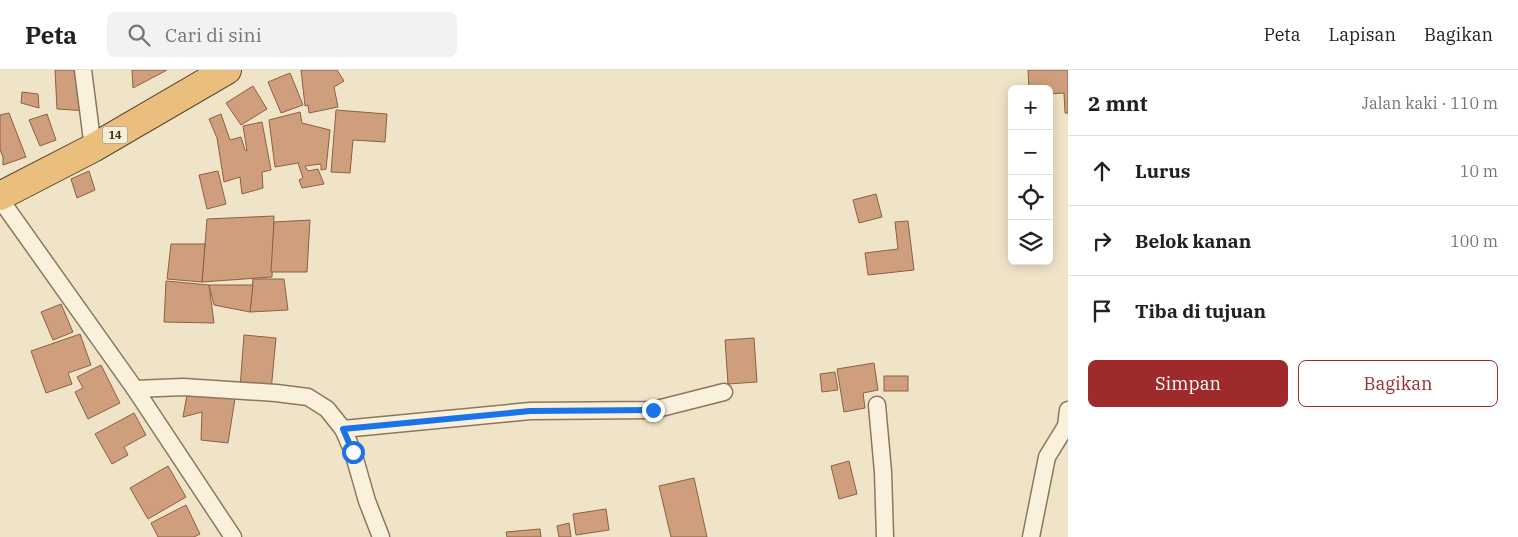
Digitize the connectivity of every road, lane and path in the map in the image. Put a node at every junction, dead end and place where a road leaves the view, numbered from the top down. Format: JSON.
{"nodes":[{"id":1,"x":83,"y":70,"type":"edge"},
{"id":2,"x":227,"y":70,"type":"edge"},
{"id":3,"x":93,"y":148,"type":"junction"},
{"id":4,"x":0,"y":198,"type":"edge"},
{"id":5,"x":135,"y":389,"type":"junction"},
{"id":6,"x":724,"y":392,"type":"dead end"},
{"id":7,"x":877,"y":406,"type":"dead end"},
{"id":8,"x":1067,"y":422,"type":"edge"},
{"id":9,"x":343,"y":429,"type":"junction"},
{"id":10,"x":233,"y":537,"type":"edge"},
{"id":11,"x":382,"y":537,"type":"edge"},
{"id":12,"x":886,"y":537,"type":"edge"},
{"id":13,"x":1031,"y":537,"type":"edge"}],
"edges":[{"from":1,"to":3,"type":"street"},
{"from":2,"to":3,"type":"highway","number":"14"},
{"from":3,"to":4,"type":"highway","number":"14"},
{"from":4,"to":5,"type":"street"},
{"from":5,"to":9,"type":"street"},
{"from":5,"to":10,"type":"street"},
{"from":6,"to":9,"type":"street"},
{"from":7,"to":12,"type":"street"},
{"from":8,"to":13,"type":"street"},
{"from":9,"to":11,"type":"street"}]}
